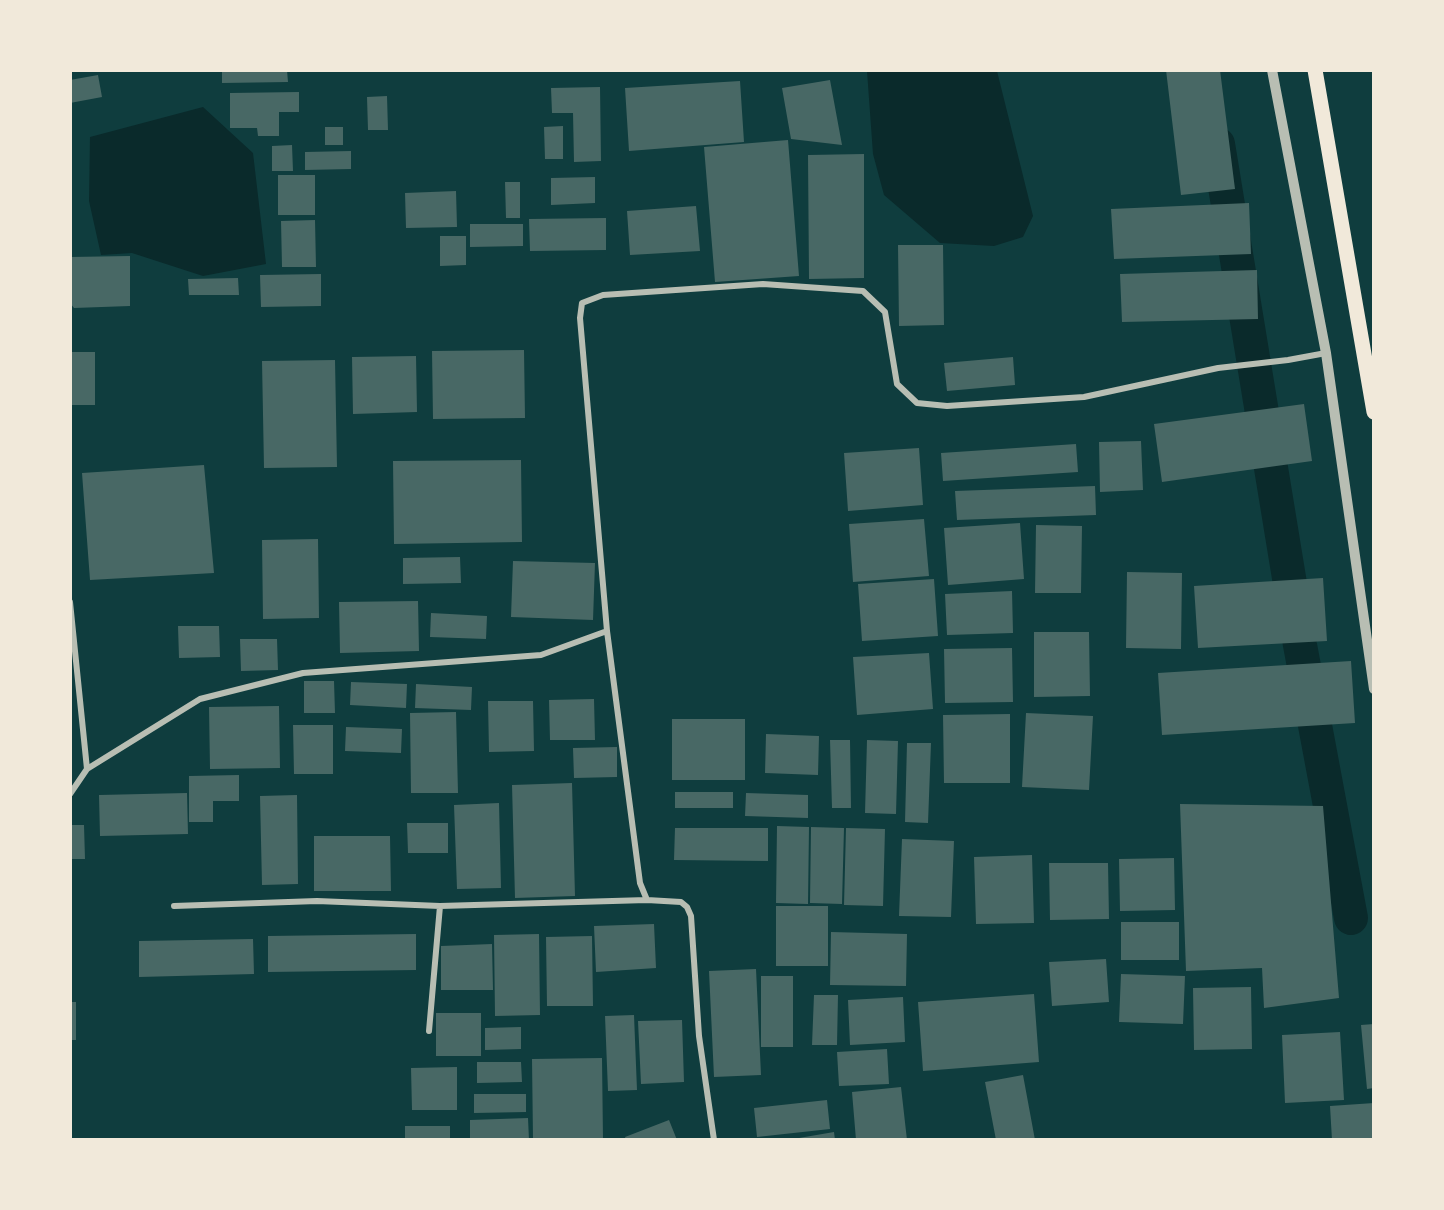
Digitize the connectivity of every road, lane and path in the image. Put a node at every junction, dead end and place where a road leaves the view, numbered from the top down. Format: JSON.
{"nodes":[{"id":1,"x":1272,"y":70,"type":"edge"},
{"id":2,"x":1315,"y":70,"type":"edge"},
{"id":3,"x":1326,"y":353,"type":"junction"},
{"id":4,"x":1374,"y":412,"type":"edge"},
{"id":5,"x":70,"y":602,"type":"edge"},
{"id":6,"x":607,"y":631,"type":"junction"},
{"id":7,"x":1374,"y":689,"type":"edge"},
{"id":8,"x":87,"y":769,"type":"junction"},
{"id":9,"x":70,"y":794,"type":"edge"},
{"id":10,"x":647,"y":900,"type":"junction"},
{"id":11,"x":174,"y":906,"type":"dead end"},
{"id":12,"x":440,"y":906,"type":"junction"},
{"id":13,"x":429,"y":1031,"type":"dead end"},
{"id":14,"x":714,"y":1140,"type":"edge"}],
"edges":[{"from":1,"to":3,"type":"street"},
{"from":2,"to":4,"type":"main road"},
{"from":3,"to":6,"type":"street"},
{"from":3,"to":7,"type":"street"},
{"from":5,"to":8,"type":"street"},
{"from":6,"to":8,"type":"street"},
{"from":6,"to":10,"type":"street"},
{"from":8,"to":9,"type":"street"},
{"from":10,"to":12,"type":"street"},
{"from":10,"to":14,"type":"street"},
{"from":11,"to":12,"type":"street"},
{"from":12,"to":13,"type":"street"}]}
